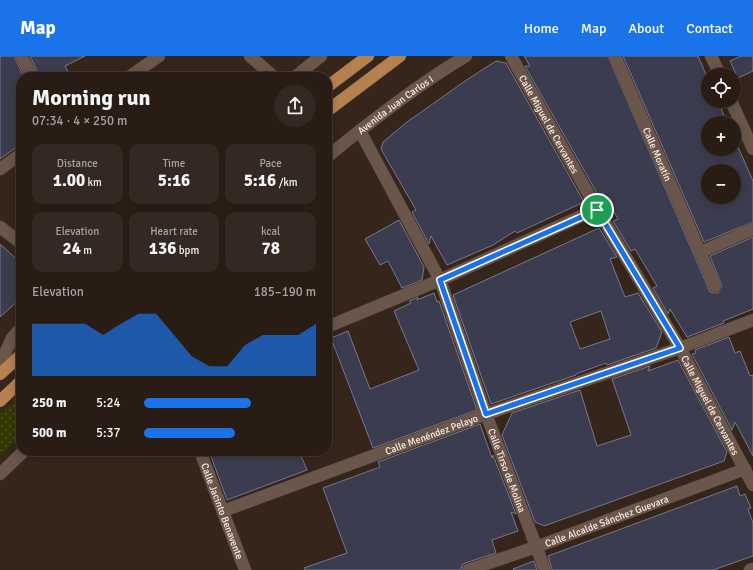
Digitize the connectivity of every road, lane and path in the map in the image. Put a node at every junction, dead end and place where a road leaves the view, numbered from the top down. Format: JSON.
{"nodes":[{"id":1,"x":21,"y":56,"type":"edge"},
{"id":2,"x":159,"y":56,"type":"edge"},
{"id":3,"x":250,"y":56,"type":"edge"},
{"id":4,"x":321,"y":56,"type":"edge"},
{"id":5,"x":368,"y":56,"type":"edge"},
{"id":6,"x":400,"y":56,"type":"edge"},
{"id":7,"x":466,"y":56,"type":"edge"},
{"id":8,"x":511,"y":56,"type":"edge"},
{"id":9,"x":615,"y":56,"type":"edge"},
{"id":10,"x":711,"y":56,"type":"edge"},
{"id":11,"x":717,"y":68,"type":"edge"},
{"id":12,"x":30,"y":72,"type":"edge"},
{"id":13,"x":136,"y":72,"type":"edge"},
{"id":14,"x":268,"y":72,"type":"edge"},
{"id":15,"x":301,"y":72,"type":"edge"},
{"id":16,"x":332,"y":83,"type":"edge"},
{"id":17,"x":332,"y":107,"type":"edge"},
{"id":18,"x":734,"y":108,"type":"edge"},
{"id":19,"x":360,"y":131,"type":"junction"},
{"id":20,"x":753,"y":149,"type":"edge"},
{"id":21,"x":332,"y":153,"type":"edge"},
{"id":22,"x":16,"y":158,"type":"edge"},
{"id":23,"x":0,"y":169,"type":"edge"},
{"id":24,"x":597,"y":210,"type":"junction"},
{"id":25,"x":0,"y":227,"type":"edge"},
{"id":26,"x":753,"y":229,"type":"edge"},
{"id":27,"x":16,"y":239,"type":"edge"},
{"id":28,"x":701,"y":252,"type":"junction"},
{"id":29,"x":440,"y":280,"type":"junction"},
{"id":30,"x":715,"y":286,"type":"dead end"},
{"id":31,"x":753,"y":320,"type":"edge"},
{"id":32,"x":332,"y":325,"type":"edge"},
{"id":33,"x":16,"y":334,"type":"edge"},
{"id":34,"x":680,"y":348,"type":"junction"},
{"id":35,"x":16,"y":360,"type":"edge"},
{"id":36,"x":0,"y":365,"type":"edge"},
{"id":37,"x":0,"y":374,"type":"edge"},
{"id":38,"x":16,"y":386,"type":"edge"},
{"id":39,"x":0,"y":401,"type":"edge"},
{"id":40,"x":486,"y":414,"type":"junction"},
{"id":41,"x":19,"y":456,"type":"edge"},
{"id":42,"x":202,"y":456,"type":"edge"},
{"id":43,"x":745,"y":469,"type":"junction"},
{"id":44,"x":0,"y":474,"type":"edge"},
{"id":45,"x":753,"y":485,"type":"edge"},
{"id":46,"x":223,"y":511,"type":"junction"},
{"id":47,"x":536,"y":547,"type":"junction"},
{"id":48,"x":245,"y":570,"type":"edge"},
{"id":49,"x":468,"y":570,"type":"edge"},
{"id":50,"x":545,"y":570,"type":"edge"}],
"edges":[{"from":1,"to":12,"type":"street"},
{"from":2,"to":13,"type":"street"},
{"from":3,"to":14,"type":"street"},
{"from":4,"to":15,"type":"street"},
{"from":5,"to":16,"type":"main road"},
{"from":6,"to":17,"type":"main road"},
{"from":7,"to":19,"type":"street","name":"Avenida Juan Carlos I"},
{"from":8,"to":24,"type":"street","name":"Calle Miguel de Cervantes"},
{"from":9,"to":28,"type":"street","name":"Calle Moratín"},
{"from":10,"to":11,"type":"street"},
{"from":18,"to":20,"type":"street"},
{"from":19,"to":21,"type":"street","name":"Avenida Juan Carlos I"},
{"from":19,"to":29,"type":"street","name":"Calle Tirso de Molina"},
{"from":22,"to":23,"type":"street"},
{"from":24,"to":29,"type":"street"},
{"from":24,"to":34,"type":"street","name":"Calle Miguel de Cervantes"},
{"from":25,"to":27,"type":"street"},
{"from":26,"to":28,"type":"street"},
{"from":28,"to":30,"type":"street","name":"Calle Moratín"},
{"from":29,"to":32,"type":"street"},
{"from":29,"to":40,"type":"street","name":"Calle Tirso de Molina"},
{"from":31,"to":34,"type":"street","name":"Calle Menéndez Pelayo"},
{"from":33,"to":36,"type":"street"},
{"from":34,"to":40,"type":"street","name":"Calle Menéndez Pelayo"},
{"from":34,"to":43,"type":"street","name":"Calle Miguel de Cervantes"},
{"from":35,"to":37,"type":"main road"},
{"from":38,"to":39,"type":"main road"},
{"from":40,"to":46,"type":"street","name":"Calle Menéndez Pelayo"},
{"from":40,"to":47,"type":"street","name":"Calle Tirso de Molina"},
{"from":41,"to":44,"type":"street"},
{"from":42,"to":46,"type":"street","name":"Calle Jacinto Benavente"},
{"from":43,"to":45,"type":"street","name":"Calle Miguel de Cervantes"},
{"from":43,"to":47,"type":"street","name":"Calle Alcalde Sánchez Guevara"},
{"from":46,"to":48,"type":"street","name":"Calle Jacinto Benavente"},
{"from":47,"to":49,"type":"street","name":"Calle Alcalde Sánchez Guevara"},
{"from":47,"to":50,"type":"street","name":"Calle Tirso de Molina"}]}
